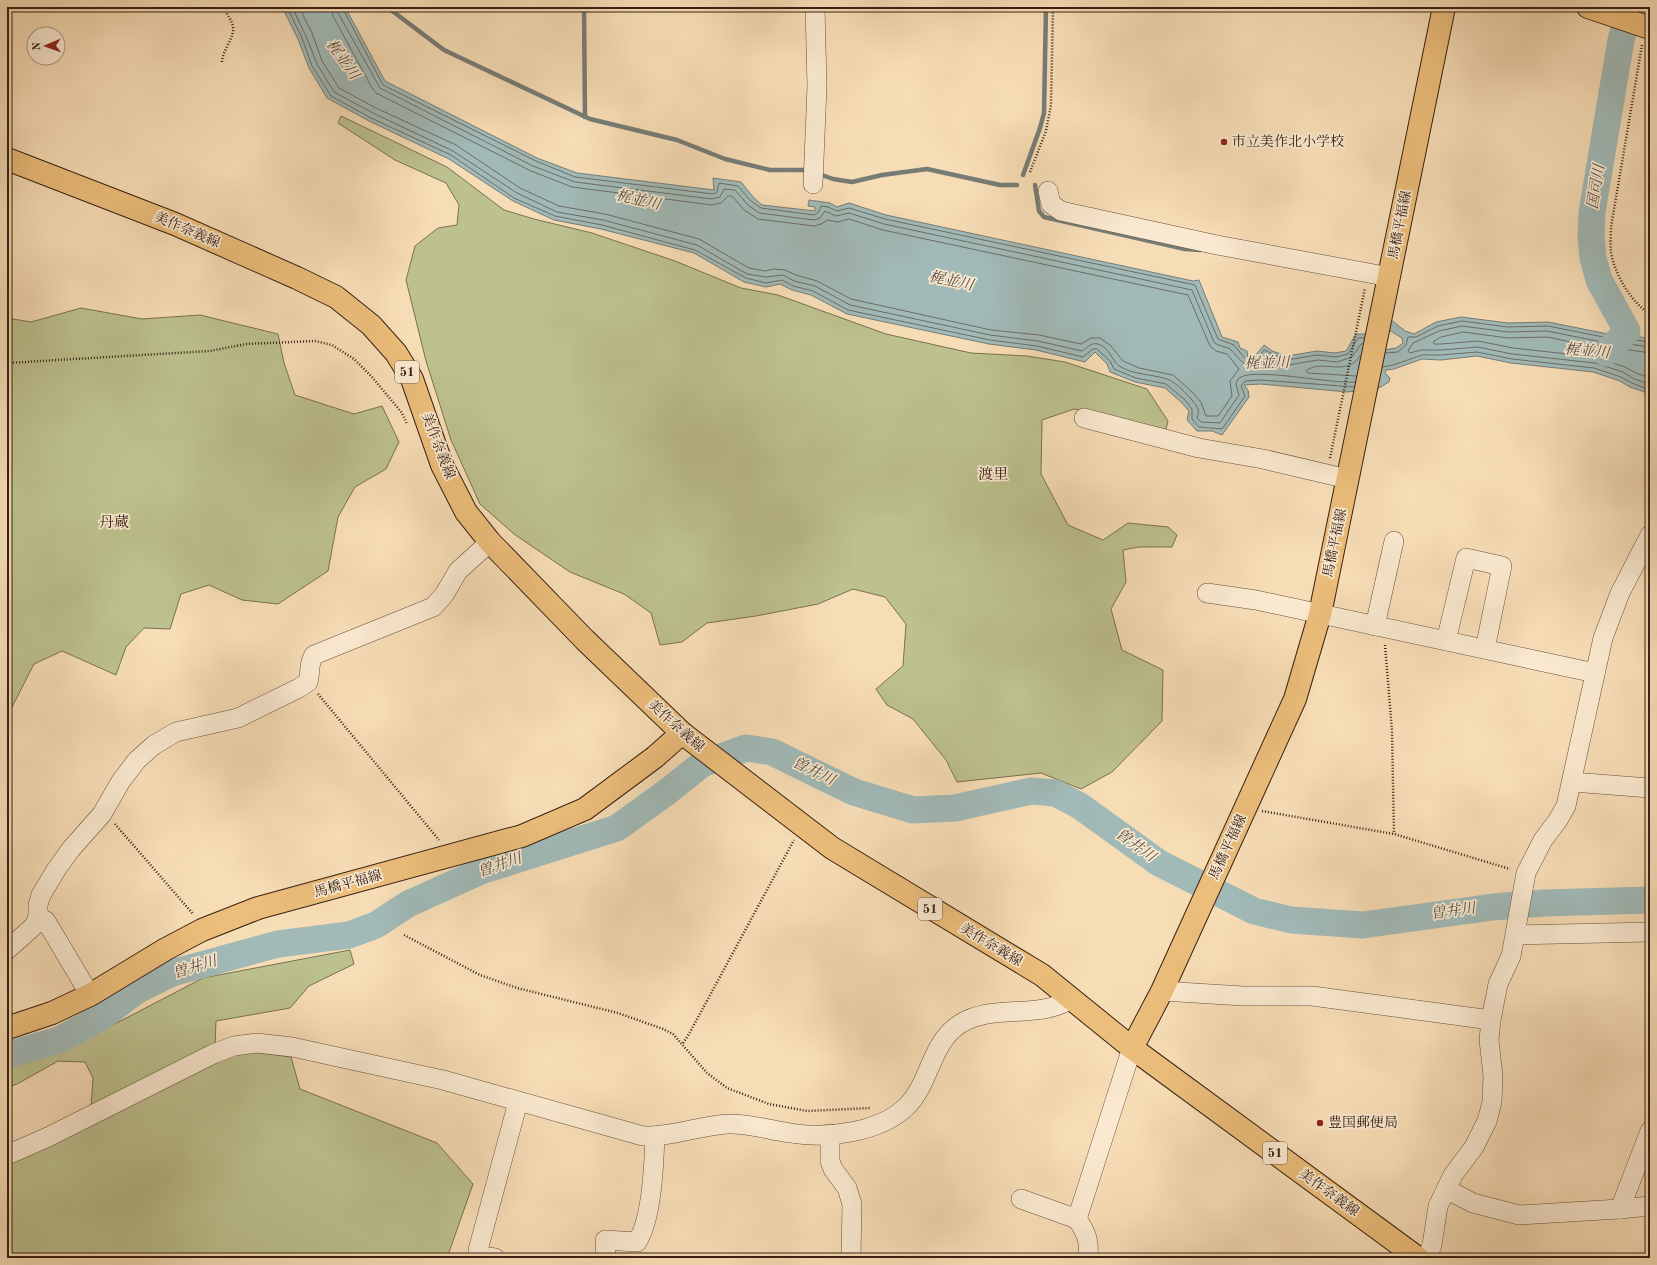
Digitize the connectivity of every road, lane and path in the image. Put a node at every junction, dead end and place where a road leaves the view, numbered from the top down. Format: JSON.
{"nodes":[{"id":1,"x":223,"y":7,"type":"edge"},
{"id":2,"x":815,"y":7,"type":"edge"},
{"id":3,"x":1053,"y":7,"type":"edge"},
{"id":4,"x":1444,"y":7,"type":"edge"},
{"id":5,"x":1588,"y":7,"type":"edge"},
{"id":6,"x":1646,"y":27,"type":"edge"},
{"id":7,"x":222,"y":62,"type":"dead end"},
{"id":8,"x":7,"y":159,"type":"edge"},
{"id":9,"x":1030,"y":172,"type":"dead end"},
{"id":10,"x":812,"y":184,"type":"dead end"},
{"id":11,"x":1048,"y":191,"type":"dead end"},
{"id":12,"x":1389,"y":279,"type":"junction"},
{"id":13,"x":1365,"y":287,"type":"dead end"},
{"id":14,"x":1650,"y":314,"type":"edge"},
{"id":15,"x":7,"y":363,"type":"edge"},
{"id":16,"x":1084,"y":418,"type":"dead end"},
{"id":17,"x":408,"y":426,"type":"dead end"},
{"id":18,"x":1330,"y":461,"type":"dead end"},
{"id":19,"x":1349,"y":476,"type":"junction"},
{"id":20,"x":1650,"y":535,"type":"edge"},
{"id":21,"x":1394,"y":541,"type":"dead end"},
{"id":22,"x":490,"y":542,"type":"junction"},
{"id":23,"x":1207,"y":593,"type":"dead end"},
{"id":24,"x":1320,"y":614,"type":"junction"},
{"id":25,"x":1380,"y":627,"type":"junction"},
{"id":26,"x":1446,"y":641,"type":"junction"},
{"id":27,"x":1485,"y":649,"type":"junction"},
{"id":28,"x":1595,"y":673,"type":"junction"},
{"id":29,"x":308,"y":682,"type":"junction"},
{"id":30,"x":682,"y":733,"type":"junction"},
{"id":31,"x":1572,"y":782,"type":"junction"},
{"id":32,"x":1650,"y":788,"type":"edge"},
{"id":33,"x":1246,"y":808,"type":"junction"},
{"id":34,"x":102,"y":814,"type":"junction"},
{"id":35,"x":804,"y":827,"type":"junction"},
{"id":36,"x":1394,"y":834,"type":"junction"},
{"id":37,"x":452,"y":856,"type":"junction"},
{"id":38,"x":1525,"y":881,"type":"junction"},
{"id":39,"x":38,"y":916,"type":"junction"},
{"id":40,"x":202,"y":930,"type":"junction"},
{"id":41,"x":1517,"y":931,"type":"junction"},
{"id":42,"x":1650,"y":932,"type":"edge"},
{"id":43,"x":404,"y":935,"type":"dead end"},
{"id":44,"x":7,"y":950,"type":"edge"},
{"id":45,"x":1162,"y":991,"type":"junction"},
{"id":46,"x":90,"y":995,"type":"junction"},
{"id":47,"x":1071,"y":999,"type":"junction"},
{"id":48,"x":1491,"y":1020,"type":"junction"},
{"id":49,"x":7,"y":1028,"type":"edge"},
{"id":50,"x":683,"y":1043,"type":"junction"},
{"id":51,"x":1132,"y":1048,"type":"junction"},
{"id":52,"x":518,"y":1102,"type":"junction"},
{"id":53,"x":876,"y":1108,"type":"dead end"},
{"id":54,"x":1650,"y":1131,"type":"edge"},
{"id":55,"x":830,"y":1134,"type":"junction"},
{"id":56,"x":655,"y":1136,"type":"junction"},
{"id":57,"x":7,"y":1155,"type":"edge"},
{"id":58,"x":1446,"y":1189,"type":"junction"},
{"id":59,"x":1021,"y":1199,"type":"dead end"},
{"id":60,"x":1650,"y":1206,"type":"edge"},
{"id":61,"x":1620,"y":1209,"type":"junction"},
{"id":62,"x":1077,"y":1220,"type":"junction"},
{"id":63,"x":495,"y":1258,"type":"edge"},
{"id":64,"x":606,"y":1258,"type":"edge"},
{"id":65,"x":851,"y":1258,"type":"edge"},
{"id":66,"x":1087,"y":1258,"type":"edge"},
{"id":67,"x":1418,"y":1258,"type":"edge"},
{"id":68,"x":1427,"y":1258,"type":"edge"}],
"edges":[{"from":1,"to":7,"type":"path"},
{"from":2,"to":10,"type":"street"},
{"from":3,"to":9,"type":"path"},
{"from":4,"to":12,"type":"main road","name":"馬橋平福線"},
{"from":5,"to":6,"type":"main road"},
{"from":6,"to":14,"type":"path"},
{"from":8,"to":22,"type":"main road","name":"美作奈義線","number":"51"},
{"from":11,"to":12,"type":"street"},
{"from":12,"to":19,"type":"main road","name":"馬橋平福線"},
{"from":13,"to":18,"type":"path"},
{"from":15,"to":17,"type":"path"},
{"from":16,"to":19,"type":"street"},
{"from":19,"to":24,"type":"main road","name":"馬橋平福線"},
{"from":20,"to":28,"type":"street"},
{"from":21,"to":25,"type":"street"},
{"from":22,"to":29,"type":"street"},
{"from":22,"to":30,"type":"main road","name":"美作奈義線","number":"51"},
{"from":23,"to":24,"type":"street"},
{"from":24,"to":25,"type":"street"},
{"from":24,"to":33,"type":"main road","name":"馬橋平福線"},
{"from":25,"to":26,"type":"street"},
{"from":25,"to":36,"type":"path"},
{"from":26,"to":27,"type":"street"},
{"from":26,"to":27,"type":"street"},
{"from":27,"to":28,"type":"street"},
{"from":28,"to":31,"type":"street"},
{"from":29,"to":34,"type":"street"},
{"from":29,"to":37,"type":"path"},
{"from":30,"to":35,"type":"main road","name":"美作奈義線","number":"51"},
{"from":30,"to":37,"type":"main road","name":"馬橋平福線"},
{"from":31,"to":32,"type":"street"},
{"from":31,"to":38,"type":"street"},
{"from":33,"to":36,"type":"path"},
{"from":33,"to":45,"type":"main road","name":"馬橋平福線"},
{"from":34,"to":39,"type":"street"},
{"from":34,"to":40,"type":"path"},
{"from":35,"to":47,"type":"main road","name":"美作奈義線","number":"51"},
{"from":35,"to":50,"type":"path"},
{"from":36,"to":38,"type":"path"},
{"from":37,"to":40,"type":"main road","name":"馬橋平福線"},
{"from":38,"to":41,"type":"street"},
{"from":39,"to":44,"type":"street"},
{"from":39,"to":46,"type":"street"},
{"from":40,"to":46,"type":"main road","name":"馬橋平福線"},
{"from":41,"to":42,"type":"street"},
{"from":41,"to":48,"type":"street"},
{"from":43,"to":50,"type":"path"},
{"from":45,"to":48,"type":"street"},
{"from":45,"to":51,"type":"main road","name":"馬橋平福線"},
{"from":46,"to":49,"type":"main road","name":"馬橋平福線"},
{"from":47,"to":51,"type":"main road","name":"美作奈義線","number":"51"},
{"from":47,"to":55,"type":"street"},
{"from":48,"to":58,"type":"street"},
{"from":50,"to":53,"type":"path"},
{"from":51,"to":62,"type":"street"},
{"from":51,"to":67,"type":"main road","name":"美作奈義線","number":"51"},
{"from":52,"to":56,"type":"street"},
{"from":52,"to":57,"type":"street"},
{"from":52,"to":63,"type":"street"},
{"from":54,"to":61,"type":"street"},
{"from":55,"to":56,"type":"street"},
{"from":55,"to":65,"type":"street"},
{"from":56,"to":64,"type":"street"},
{"from":58,"to":61,"type":"street"},
{"from":58,"to":68,"type":"street"},
{"from":59,"to":62,"type":"street"},
{"from":60,"to":61,"type":"street"},
{"from":62,"to":66,"type":"street"}]}
